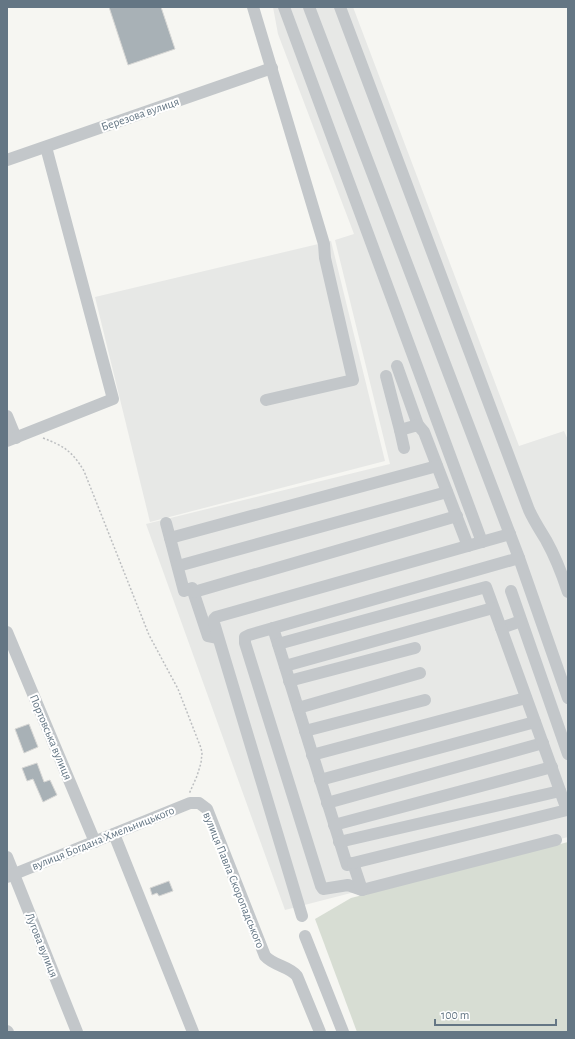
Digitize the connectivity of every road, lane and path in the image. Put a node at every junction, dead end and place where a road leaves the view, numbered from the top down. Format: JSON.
{"nodes":[{"id":1,"x":253,"y":7,"type":"edge"},
{"id":2,"x":284,"y":7,"type":"edge"},
{"id":3,"x":309,"y":7,"type":"edge"},
{"id":4,"x":340,"y":7,"type":"edge"},
{"id":5,"x":272,"y":68,"type":"junction"},
{"id":6,"x":46,"y":147,"type":"junction"},
{"id":7,"x":7,"y":160,"type":"edge"},
{"id":8,"x":397,"y":366,"type":"dead end"},
{"id":9,"x":386,"y":376,"type":"dead end"},
{"id":10,"x":266,"y":400,"type":"dead end"},
{"id":11,"x":7,"y":416,"type":"edge"},
{"id":12,"x":418,"y":425,"type":"junction"},
{"id":13,"x":400,"y":430,"type":"junction"},
{"id":14,"x":28,"y":433,"type":"junction"},
{"id":15,"x":11,"y":439,"type":"edge"},
{"id":16,"x":404,"y":448,"type":"dead end"},
{"id":17,"x":437,"y":466,"type":"junction"},
{"id":18,"x":447,"y":492,"type":"junction"},
{"id":19,"x":456,"y":516,"type":"junction"},
{"id":20,"x":166,"y":523,"type":"dead end"},
{"id":21,"x":510,"y":534,"type":"junction"},
{"id":22,"x":170,"y":538,"type":"junction"},
{"id":23,"x":482,"y":542,"type":"junction"},
{"id":24,"x":468,"y":546,"type":"junction"},
{"id":25,"x":519,"y":558,"type":"junction"},
{"id":26,"x":178,"y":566,"type":"junction"},
{"id":27,"x":511,"y":591,"type":"dead end"},
{"id":28,"x":194,"y":592,"type":"junction"},
{"id":29,"x":568,"y":592,"type":"edge"},
{"id":30,"x":493,"y":608,"type":"junction"},
{"id":31,"x":521,"y":621,"type":"junction"},
{"id":32,"x":273,"y":628,"type":"junction"},
{"id":33,"x":501,"y":628,"type":"junction"},
{"id":34,"x":7,"y":632,"type":"edge"},
{"id":35,"x":218,"y":638,"type":"junction"},
{"id":36,"x":278,"y":644,"type":"junction"},
{"id":37,"x":415,"y":648,"type":"dead end"},
{"id":38,"x":285,"y":666,"type":"junction"},
{"id":39,"x":420,"y":673,"type":"dead end"},
{"id":40,"x":289,"y":681,"type":"junction"},
{"id":41,"x":526,"y":698,"type":"junction"},
{"id":42,"x":568,"y":698,"type":"edge"},
{"id":43,"x":425,"y":700,"type":"dead end"},
{"id":44,"x":298,"y":708,"type":"junction"},
{"id":45,"x":535,"y":722,"type":"junction"},
{"id":46,"x":305,"y":731,"type":"junction"},
{"id":47,"x":545,"y":748,"type":"junction"},
{"id":48,"x":566,"y":750,"type":"edge"},
{"id":49,"x":312,"y":755,"type":"junction"},
{"id":50,"x":552,"y":767,"type":"junction"},
{"id":51,"x":320,"y":780,"type":"junction"},
{"id":52,"x":560,"y":790,"type":"junction"},
{"id":53,"x":195,"y":803,"type":"junction"},
{"id":54,"x":327,"y":803,"type":"junction"},
{"id":55,"x":334,"y":825,"type":"junction"},
{"id":56,"x":114,"y":834,"type":"junction"},
{"id":57,"x":556,"y":840,"type":"dead end"},
{"id":58,"x":95,"y":842,"type":"junction"},
{"id":59,"x":339,"y":842,"type":"junction"},
{"id":60,"x":7,"y":857,"type":"edge"},
{"id":61,"x":353,"y":863,"type":"junction"},
{"id":62,"x":10,"y":876,"type":"edge"},
{"id":63,"x":362,"y":890,"type":"junction"},
{"id":64,"x":302,"y":916,"type":"dead end"},
{"id":65,"x":305,"y":936,"type":"dead end"},
{"id":66,"x":77,"y":1032,"type":"edge"},
{"id":67,"x":193,"y":1032,"type":"edge"},
{"id":68,"x":320,"y":1032,"type":"edge"},
{"id":69,"x":343,"y":1032,"type":"edge"}],
"edges":[{"from":1,"to":5,"type":"street"},
{"from":2,"to":23,"type":"street"},
{"from":3,"to":21,"type":"street"},
{"from":4,"to":29,"type":"street"},
{"from":5,"to":6,"type":"street","name":"Березова вулиця"},
{"from":5,"to":10,"type":"street"},
{"from":6,"to":7,"type":"street","name":"Березова вулиця"},
{"from":6,"to":14,"type":"street"},
{"from":8,"to":12,"type":"street"},
{"from":9,"to":13,"type":"street"},
{"from":11,"to":15,"type":"street"},
{"from":12,"to":13,"type":"street"},
{"from":12,"to":17,"type":"street"},
{"from":13,"to":16,"type":"street"},
{"from":14,"to":15,"type":"street"},
{"from":14,"to":53,"type":"path"},
{"from":17,"to":18,"type":"street"},
{"from":17,"to":22,"type":"street"},
{"from":18,"to":19,"type":"street"},
{"from":18,"to":26,"type":"street"},
{"from":19,"to":24,"type":"street"},
{"from":19,"to":28,"type":"street"},
{"from":20,"to":22,"type":"street"},
{"from":21,"to":23,"type":"street"},
{"from":21,"to":25,"type":"street"},
{"from":22,"to":26,"type":"street"},
{"from":23,"to":24,"type":"street"},
{"from":24,"to":35,"type":"street"},
{"from":25,"to":32,"type":"street"},
{"from":25,"to":42,"type":"street"},
{"from":26,"to":28,"type":"street"},
{"from":27,"to":31,"type":"street"},
{"from":28,"to":35,"type":"street"},
{"from":30,"to":33,"type":"street"},
{"from":30,"to":36,"type":"street"},
{"from":30,"to":38,"type":"street"},
{"from":31,"to":33,"type":"street"},
{"from":31,"to":48,"type":"street"},
{"from":32,"to":36,"type":"street"},
{"from":32,"to":63,"type":"street"},
{"from":33,"to":41,"type":"street"},
{"from":34,"to":58,"type":"street","name":"Портовська вулиця"},
{"from":35,"to":64,"type":"street"},
{"from":36,"to":38,"type":"street"},
{"from":37,"to":40,"type":"street"},
{"from":38,"to":40,"type":"street"},
{"from":39,"to":44,"type":"street"},
{"from":40,"to":44,"type":"street"},
{"from":41,"to":45,"type":"street"},
{"from":41,"to":49,"type":"street"},
{"from":43,"to":46,"type":"street"},
{"from":44,"to":46,"type":"street"},
{"from":45,"to":47,"type":"street"},
{"from":45,"to":51,"type":"street"},
{"from":46,"to":49,"type":"street"},
{"from":47,"to":48,"type":"street"},
{"from":47,"to":50,"type":"street"},
{"from":47,"to":54,"type":"street"},
{"from":49,"to":51,"type":"street"},
{"from":50,"to":52,"type":"street"},
{"from":50,"to":55,"type":"street"},
{"from":51,"to":54,"type":"street"},
{"from":52,"to":59,"type":"street"},
{"from":52,"to":61,"type":"street"},
{"from":53,"to":56,"type":"street","name":"вулиця Богдана Хмельницького"},
{"from":53,"to":68,"type":"street","name":"вулиця Павла Скоропадського"},
{"from":54,"to":55,"type":"street"},
{"from":55,"to":59,"type":"street"},
{"from":56,"to":58,"type":"street","name":"вулиця Богдана Хмельницького"},
{"from":56,"to":67,"type":"street"},
{"from":57,"to":63,"type":"street"},
{"from":58,"to":62,"type":"street","name":"вулиця Богдана Хмельницького"},
{"from":59,"to":61,"type":"street"},
{"from":60,"to":62,"type":"street","name":"Лугова вулиця"},
{"from":61,"to":63,"type":"street"},
{"from":62,"to":66,"type":"street","name":"Лугова вулиця"},
{"from":65,"to":69,"type":"street"}]}
